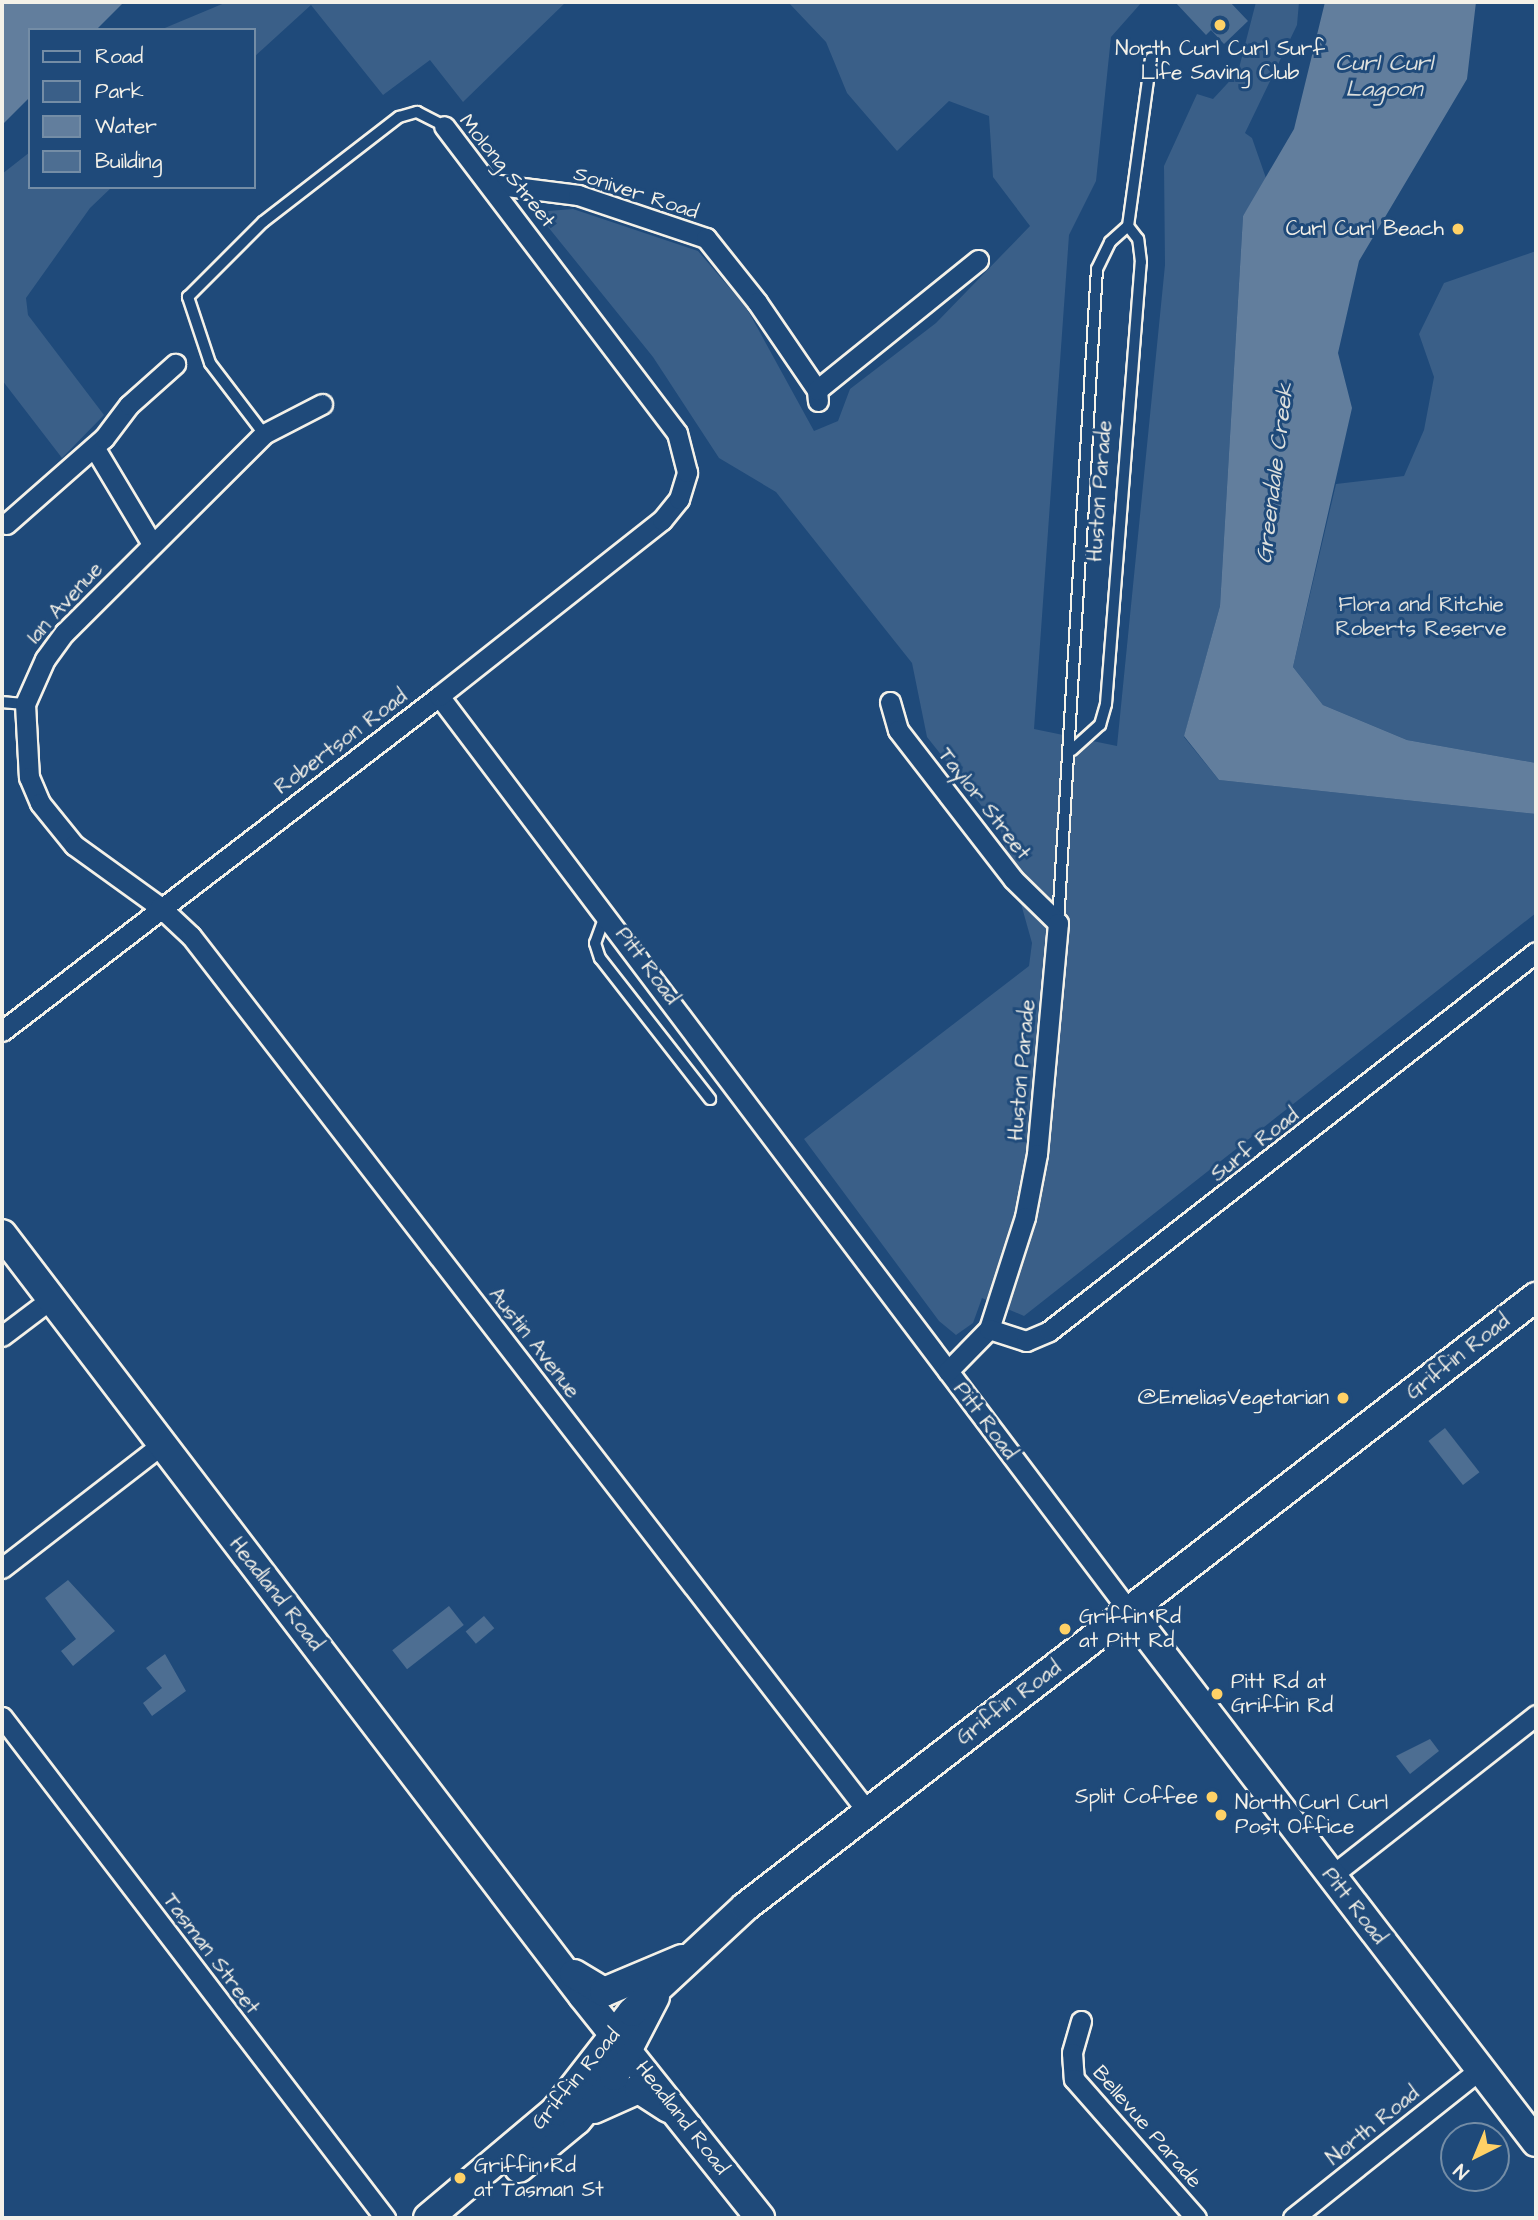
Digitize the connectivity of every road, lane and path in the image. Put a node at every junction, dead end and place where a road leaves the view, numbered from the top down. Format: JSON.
{"nodes":[{"id":1,"x":1151,"y":60,"type":"dead end"},
{"id":2,"x":444,"y":126,"type":"joint"},
{"id":3,"x":491,"y":184,"type":"junction"},
{"id":4,"x":1128,"y":226,"type":"junction"},
{"id":5,"x":978,"y":260,"type":"dead end"},
{"id":6,"x":175,"y":364,"type":"dead end"},
{"id":7,"x":322,"y":404,"type":"dead end"},
{"id":8,"x":264,"y":434,"type":"junction"},
{"id":9,"x":94,"y":447,"type":"junction"},
{"id":10,"x":687,"y":472,"type":"joint"},
{"id":11,"x":6,"y":524,"type":"dead end"},
{"id":12,"x":152,"y":544,"type":"junction"},
{"id":13,"x":439,"y":696,"type":"junction"},
{"id":14,"x":2,"y":702,"type":"edge"},
{"id":15,"x":890,"y":702,"type":"dead end"},
{"id":16,"x":24,"y":704,"type":"junction"},
{"id":17,"x":1072,"y":750,"type":"junction"},
{"id":18,"x":160,"y":907,"type":"junction"},
{"id":19,"x":607,"y":912,"type":"junction"},
{"id":20,"x":1058,"y":923,"type":"junction"},
{"id":21,"x":1536,"y":952,"type":"edge"},
{"id":22,"x":2,"y":1031,"type":"edge"},
{"id":23,"x":710,"y":1099,"type":"dead end"},
{"id":24,"x":2,"y":1234,"type":"edge"},
{"id":25,"x":1536,"y":1297,"type":"edge"},
{"id":26,"x":51,"y":1299,"type":"junction"},
{"id":27,"x":989,"y":1329,"type":"junction"},
{"id":28,"x":2,"y":1336,"type":"edge"},
{"id":29,"x":948,"y":1371,"type":"junction"},
{"id":30,"x":161,"y":1445,"type":"junction"},
{"id":31,"x":2,"y":1568,"type":"edge"},
{"id":32,"x":1129,"y":1611,"type":"junction"},
{"id":33,"x":1536,"y":1715,"type":"edge"},
{"id":34,"x":2,"y":1717,"type":"edge"},
{"id":35,"x":867,"y":1811,"type":"junction"},
{"id":36,"x":1331,"y":1876,"type":"junction"},
{"id":37,"x":553,"y":1952,"type":"junction"},
{"id":38,"x":692,"y":1954,"type":"junction"},
{"id":39,"x":1081,"y":2021,"type":"dead end"},
{"id":40,"x":623,"y":2043,"type":"junction"},
{"id":41,"x":1480,"y":2069,"type":"junction"},
{"id":42,"x":577,"y":2120,"type":"junction"},
{"id":43,"x":689,"y":2125,"type":"junction"},
{"id":44,"x":1535,"y":2138,"type":"edge"},
{"id":45,"x":440,"y":2217,"type":"edge"},
{"id":46,"x":385,"y":2218,"type":"edge"},
{"id":47,"x":760,"y":2218,"type":"edge"},
{"id":48,"x":1196,"y":2218,"type":"edge"},
{"id":49,"x":1293,"y":2218,"type":"edge"}],
"edges":[{"from":1,"to":4,"type":"lane","name":"Huston Parade"},
{"from":2,"to":3,"type":"street","name":"Molong Street"},
{"from":2,"to":8,"type":"lane","name":"Molong Street"},
{"from":3,"to":5,"type":"street","name":"Soniver Road"},
{"from":3,"to":10,"type":"street","name":"Molong Street"},
{"from":4,"to":17,"type":"lane","name":"Huston Parade"},
{"from":4,"to":17,"type":"lane","name":"Huston Parade"},
{"from":6,"to":9,"type":"street"},
{"from":7,"to":8,"type":"street","name":"Ian Avenue"},
{"from":8,"to":12,"type":"street","name":"Ian Avenue"},
{"from":9,"to":11,"type":"street"},
{"from":9,"to":12,"type":"street"},
{"from":10,"to":13,"type":"street","name":"Robertson Road"},
{"from":12,"to":16,"type":"street","name":"Ian Avenue"},
{"from":13,"to":18,"type":"street","name":"Robertson Road"},
{"from":13,"to":19,"type":"street","name":"Pitt Road"},
{"from":14,"to":16,"type":"lane"},
{"from":15,"to":20,"type":"street","name":"Taylor Street"},
{"from":16,"to":18,"type":"street","name":"Ian Avenue"},
{"from":17,"to":20,"type":"lane","name":"Huston Parade"},
{"from":18,"to":22,"type":"street","name":"Robertson Road"},
{"from":18,"to":35,"type":"street","name":"Austin Avenue"},
{"from":19,"to":23,"type":"lane"},
{"from":19,"to":29,"type":"street","name":"Pitt Road"},
{"from":20,"to":27,"type":"street","name":"Huston Parade"},
{"from":21,"to":27,"type":"street","name":"Surf Road"},
{"from":24,"to":26,"type":"main road","name":"Headland Road"},
{"from":25,"to":32,"type":"main road","name":"Griffin Road"},
{"from":26,"to":28,"type":"street"},
{"from":26,"to":30,"type":"main road","name":"Headland Road"},
{"from":27,"to":29,"type":"street","name":"Huston Parade"},
{"from":29,"to":32,"type":"street","name":"Pitt Road"},
{"from":30,"to":31,"type":"street"},
{"from":30,"to":37,"type":"main road","name":"Headland Road"},
{"from":32,"to":35,"type":"main road","name":"Griffin Road"},
{"from":32,"to":36,"type":"main road","name":"Pitt Road"},
{"from":33,"to":36,"type":"street"},
{"from":34,"to":46,"type":"street","name":"Tasman Street"},
{"from":35,"to":38,"type":"main road","name":"Griffin Road"},
{"from":36,"to":41,"type":"main road","name":"Pitt Road"},
{"from":37,"to":38,"type":"main road","name":"Headland Road"},
{"from":37,"to":40,"type":"main road","name":"Headland Road"},
{"from":38,"to":40,"type":"main road","name":"Griffin Road"},
{"from":39,"to":48,"type":"street","name":"Bellevue Parade"},
{"from":40,"to":42,"type":"main road","name":"Griffin Road"},
{"from":40,"to":43,"type":"main road","name":"Headland Road"},
{"from":40,"to":45,"type":"main road","name":"Griffin Road"},
{"from":41,"to":44,"type":"main road","name":"Pitt Road"},
{"from":41,"to":49,"type":"street","name":"North Road"},
{"from":42,"to":43,"type":"main road"},
{"from":42,"to":45,"type":"main road","name":"Griffin Road"},
{"from":43,"to":47,"type":"main road","name":"Headland Road"}]}
